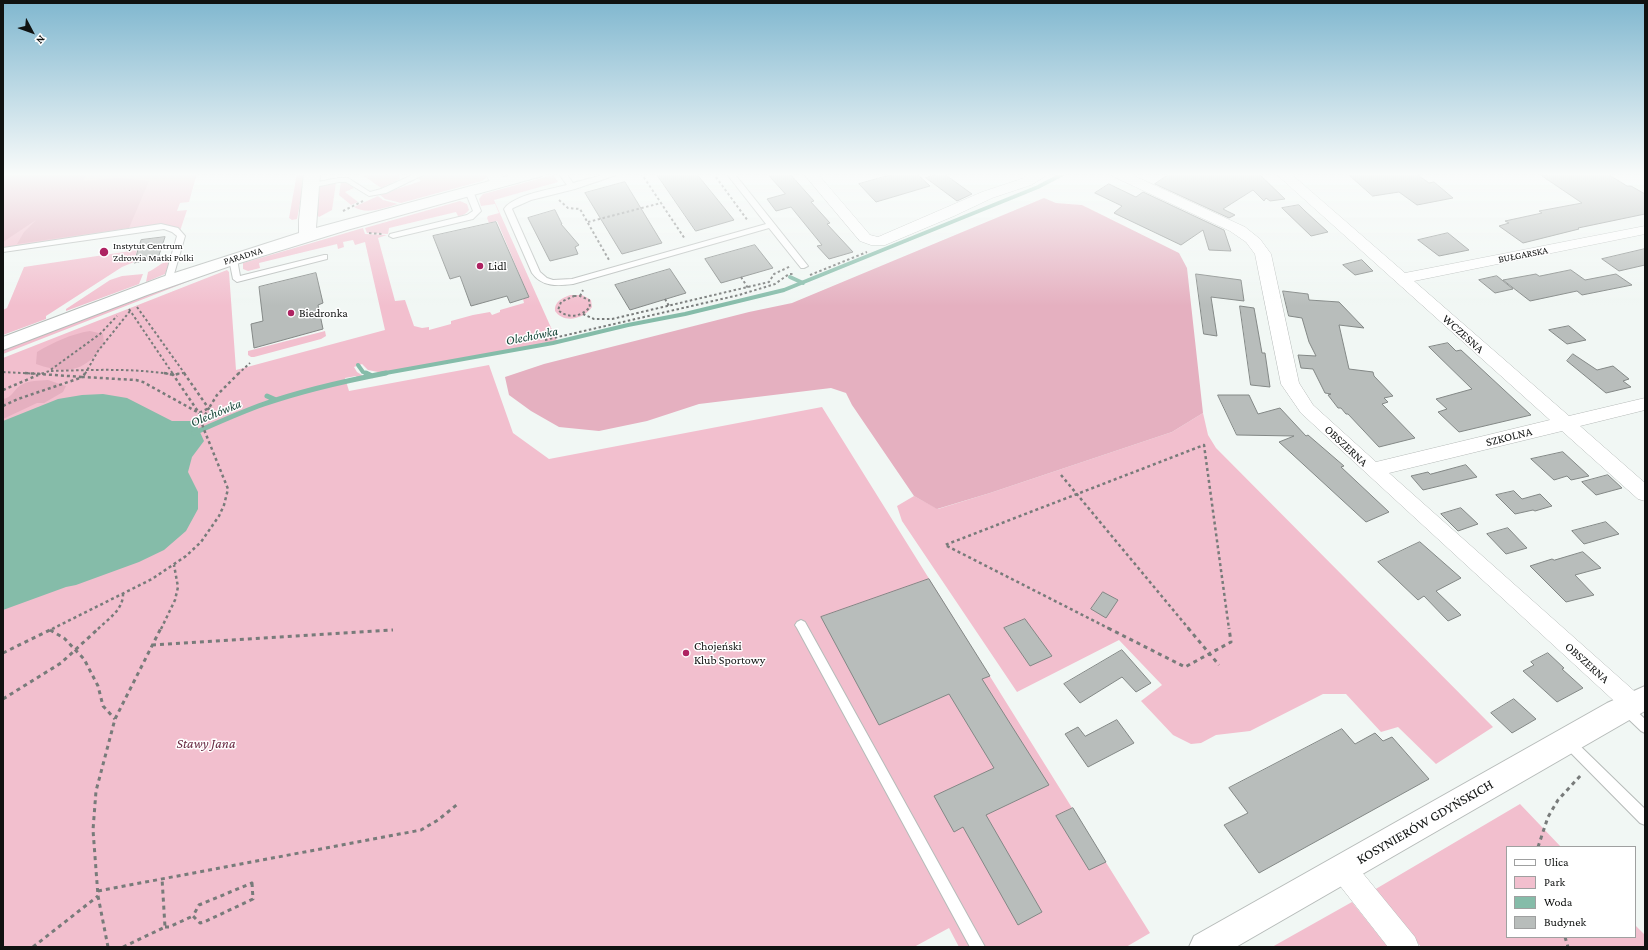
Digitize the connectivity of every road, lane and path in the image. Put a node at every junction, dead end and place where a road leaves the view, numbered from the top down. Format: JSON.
{"nodes":[{"id":1,"x":307,"y":217,"type":"edge"},
{"id":2,"x":376,"y":217,"type":"edge"},
{"id":3,"x":468,"y":217,"type":"edge"},
{"id":4,"x":512,"y":217,"type":"edge"},
{"id":5,"x":585,"y":217,"type":"edge"},
{"id":6,"x":606,"y":217,"type":"edge"},
{"id":7,"x":671,"y":217,"type":"edge"},
{"id":8,"x":745,"y":217,"type":"edge"},
{"id":9,"x":765,"y":217,"type":"edge"},
{"id":10,"x":848,"y":217,"type":"edge"},
{"id":11,"x":940,"y":217,"type":"edge"},
{"id":12,"x":1212,"y":217,"type":"edge"},
{"id":13,"x":1332,"y":217,"type":"edge"},
{"id":14,"x":588,"y":222,"type":"junction"},
{"id":15,"x":751,"y":225,"type":"dead end"},
{"id":16,"x":771,"y":225,"type":"junction"},
{"id":17,"x":1645,"y":230,"type":"edge"},
{"id":18,"x":366,"y":233,"type":"dead end"},
{"id":19,"x":308,"y":236,"type":"junction"},
{"id":20,"x":394,"y":236,"type":"joint"},
{"id":21,"x":871,"y":241,"type":"junction"},
{"id":22,"x":689,"y":244,"type":"dead end"},
{"id":23,"x":3,"y":250,"type":"edge"},
{"id":24,"x":324,"y":257,"type":"dead end"},
{"id":25,"x":233,"y":259,"type":"junction"},
{"id":26,"x":803,"y":264,"type":"joint"},
{"id":27,"x":612,"y":266,"type":"dead end"},
{"id":28,"x":798,"y":275,"type":"dead end"},
{"id":29,"x":740,"y":277,"type":"dead end"},
{"id":30,"x":805,"y":277,"type":"dead end"},
{"id":31,"x":1401,"y":279,"type":"junction"},
{"id":32,"x":168,"y":281,"type":"junction"},
{"id":33,"x":748,"y":288,"type":"junction"},
{"id":34,"x":665,"y":299,"type":"dead end"},
{"id":35,"x":135,"y":304,"type":"dead end"},
{"id":36,"x":669,"y":306,"type":"junction"},
{"id":37,"x":128,"y":307,"type":"dead end"},
{"id":38,"x":130,"y":311,"type":"junction"},
{"id":39,"x":119,"y":313,"type":"dead end"},
{"id":40,"x":583,"y":314,"type":"junction"},
{"id":41,"x":546,"y":340,"type":"dead end"},
{"id":42,"x":3,"y":344,"type":"edge"},
{"id":43,"x":250,"y":363,"type":"dead end"},
{"id":44,"x":87,"y":370,"type":"junction"},
{"id":45,"x":49,"y":371,"type":"junction"},
{"id":46,"x":3,"y":372,"type":"edge"},
{"id":47,"x":184,"y":373,"type":"junction"},
{"id":48,"x":40,"y":375,"type":"junction"},
{"id":49,"x":174,"y":375,"type":"junction"},
{"id":50,"x":82,"y":377,"type":"junction"},
{"id":51,"x":3,"y":390,"type":"edge"},
{"id":52,"x":1645,"y":404,"type":"edge"},
{"id":53,"x":3,"y":406,"type":"edge"},
{"id":54,"x":209,"y":408,"type":"junction"},
{"id":55,"x":200,"y":413,"type":"junction"},
{"id":56,"x":202,"y":419,"type":"junction"},
{"id":57,"x":1564,"y":423,"type":"junction"},
{"id":58,"x":1373,"y":470,"type":"junction"},
{"id":59,"x":1060,"y":475,"type":"dead end"},
{"id":60,"x":1077,"y":494,"type":"junction"},
{"id":61,"x":1645,"y":494,"type":"edge"},
{"id":62,"x":174,"y":565,"type":"junction"},
{"id":63,"x":124,"y":594,"type":"junction"},
{"id":64,"x":801,"y":625,"type":"dead end"},
{"id":65,"x":50,"y":630,"type":"junction"},
{"id":66,"x":393,"y":630,"type":"dead end"},
{"id":67,"x":152,"y":645,"type":"junction"},
{"id":68,"x":76,"y":649,"type":"junction"},
{"id":69,"x":3,"y":653,"type":"edge"},
{"id":70,"x":1209,"y":654,"type":"junction"},
{"id":71,"x":1219,"y":665,"type":"dead end"},
{"id":72,"x":3,"y":698,"type":"edge"},
{"id":73,"x":1637,"y":709,"type":"edge"},
{"id":74,"x":115,"y":719,"type":"junction"},
{"id":75,"x":1567,"y":741,"type":"junction"},
{"id":76,"x":1583,"y":773,"type":"dead end"},
{"id":77,"x":459,"y":803,"type":"dead end"},
{"id":78,"x":1645,"y":818,"type":"edge"},
{"id":79,"x":1538,"y":846,"type":"edge"},
{"id":80,"x":1343,"y":869,"type":"junction"},
{"id":81,"x":162,"y":878,"type":"junction"},
{"id":82,"x":98,"y":891,"type":"junction"},
{"id":83,"x":98,"y":896,"type":"junction"},
{"id":84,"x":193,"y":916,"type":"junction"},
{"id":85,"x":165,"y":927,"type":"junction"},
{"id":86,"x":1209,"y":946,"type":"edge"},
{"id":87,"x":33,"y":947,"type":"edge"},
{"id":88,"x":108,"y":947,"type":"edge"},
{"id":89,"x":123,"y":947,"type":"edge"},
{"id":90,"x":978,"y":947,"type":"edge"},
{"id":91,"x":1405,"y":947,"type":"edge"}],
"edges":[{"from":1,"to":19,"type":"street"},
{"from":2,"to":19,"type":"street","name":"PARADNA"},
{"from":3,"to":20,"type":"lane"},
{"from":4,"to":16,"type":"lane"},
{"from":5,"to":14,"type":"path"},
{"from":6,"to":14,"type":"path"},
{"from":7,"to":22,"type":"path"},
{"from":8,"to":15,"type":"path"},
{"from":9,"to":16,"type":"lane"},
{"from":10,"to":21,"type":"street"},
{"from":11,"to":21,"type":"street"},
{"from":12,"to":58,"type":"street","name":"OBSZERNA"},
{"from":13,"to":31,"type":"street","name":"WCZESNA"},
{"from":14,"to":27,"type":"path"},
{"from":16,"to":26,"type":"lane"},
{"from":17,"to":31,"type":"street","name":"BUŁGARSKA"},
{"from":18,"to":20,"type":"path"},
{"from":19,"to":25,"type":"street","name":"PARADNA"},
{"from":21,"to":30,"type":"path"},
{"from":23,"to":32,"type":"lane"},
{"from":24,"to":25,"type":"lane"},
{"from":25,"to":32,"type":"street","name":"PARADNA"},
{"from":26,"to":33,"type":"path"},
{"from":28,"to":41,"type":"path"},
{"from":29,"to":33,"type":"path"},
{"from":31,"to":57,"type":"street","name":"WCZESNA"},
{"from":32,"to":42,"type":"street","name":"PARADNA"},
{"from":33,"to":36,"type":"path"},
{"from":34,"to":36,"type":"path"},
{"from":35,"to":47,"type":"path"},
{"from":36,"to":40,"type":"path"},
{"from":37,"to":38,"type":"path"},
{"from":38,"to":44,"type":"path"},
{"from":38,"to":49,"type":"path"},
{"from":39,"to":45,"type":"path"},
{"from":40,"to":40,"type":"path"},
{"from":43,"to":54,"type":"path"},
{"from":44,"to":45,"type":"path"},
{"from":44,"to":49,"type":"path"},
{"from":44,"to":50,"type":"path"},
{"from":45,"to":48,"type":"path"},
{"from":46,"to":48,"type":"path"},
{"from":47,"to":49,"type":"path"},
{"from":47,"to":54,"type":"path"},
{"from":48,"to":50,"type":"path"},
{"from":48,"to":51,"type":"path"},
{"from":49,"to":55,"type":"path"},
{"from":50,"to":53,"type":"path"},
{"from":50,"to":55,"type":"path"},
{"from":52,"to":57,"type":"street","name":"SZKOLNA"},
{"from":54,"to":55,"type":"path"},
{"from":54,"to":56,"type":"path"},
{"from":55,"to":56,"type":"path"},
{"from":56,"to":62,"type":"path"},
{"from":57,"to":58,"type":"street","name":"SZKOLNA"},
{"from":57,"to":61,"type":"street","name":"WCZESNA"},
{"from":58,"to":73,"type":"street","name":"OBSZERNA"},
{"from":59,"to":60,"type":"path"},
{"from":60,"to":70,"type":"path"},
{"from":60,"to":70,"type":"path"},
{"from":60,"to":70,"type":"path"},
{"from":62,"to":63,"type":"path"},
{"from":62,"to":67,"type":"path"},
{"from":63,"to":65,"type":"path"},
{"from":63,"to":68,"type":"path"},
{"from":64,"to":90,"type":"lane"},
{"from":65,"to":68,"type":"path"},
{"from":65,"to":69,"type":"path"},
{"from":66,"to":67,"type":"path"},
{"from":67,"to":74,"type":"path"},
{"from":68,"to":72,"type":"path"},
{"from":68,"to":74,"type":"path"},
{"from":70,"to":71,"type":"path"},
{"from":73,"to":75,"type":"street","name":"KOSYNIERÓW GDYŃSKICH"},
{"from":74,"to":82,"type":"path"},
{"from":75,"to":78,"type":"lane"},
{"from":75,"to":80,"type":"street","name":"KOSYNIERÓW GDYŃSKICH"},
{"from":76,"to":79,"type":"path"},
{"from":77,"to":81,"type":"path"},
{"from":80,"to":86,"type":"street","name":"KOSYNIERÓW GDYŃSKICH"},
{"from":80,"to":91,"type":"street"},
{"from":81,"to":82,"type":"path"},
{"from":81,"to":85,"type":"path"},
{"from":82,"to":83,"type":"path"},
{"from":83,"to":87,"type":"path"},
{"from":83,"to":88,"type":"path"},
{"from":84,"to":84,"type":"path"},
{"from":84,"to":85,"type":"path"},
{"from":85,"to":89,"type":"path"}]}
